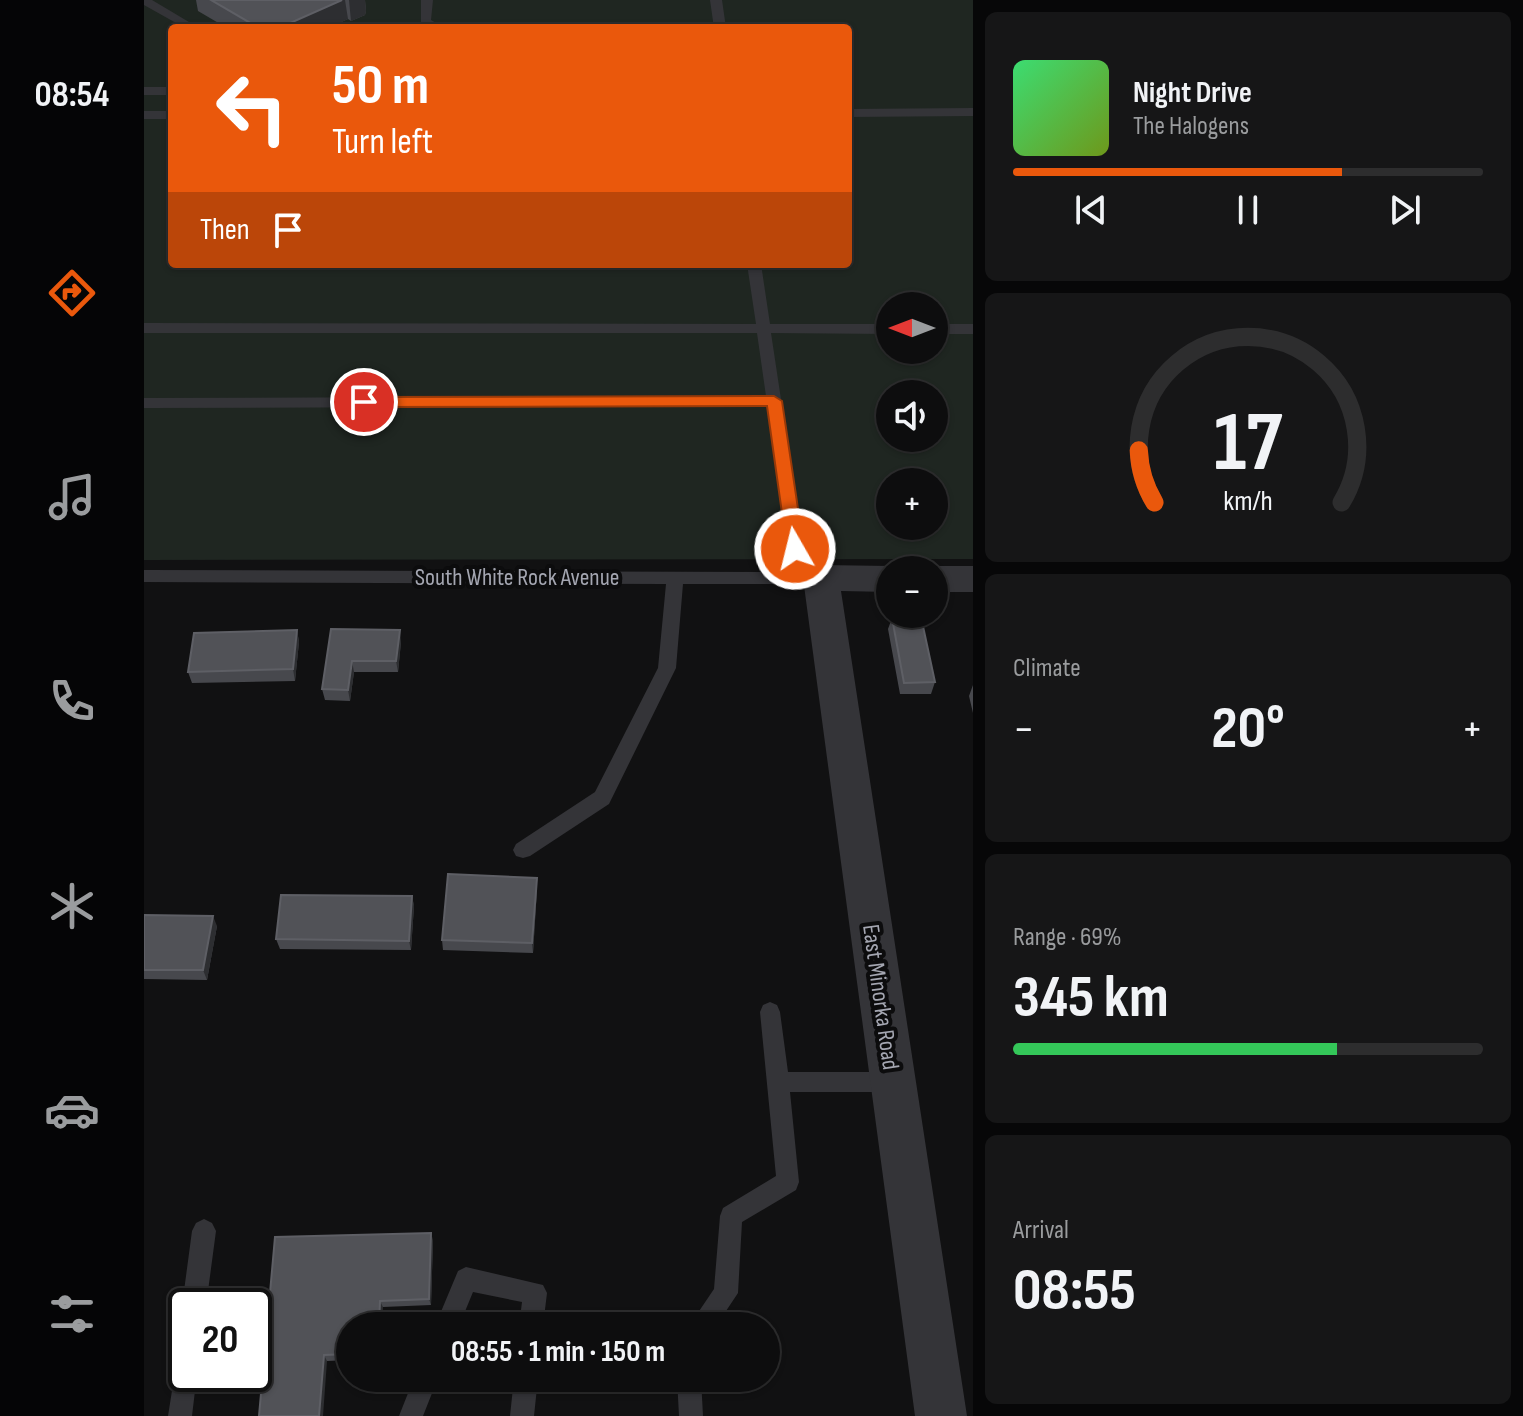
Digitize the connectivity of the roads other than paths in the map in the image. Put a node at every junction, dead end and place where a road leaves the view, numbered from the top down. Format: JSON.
{"nodes":[{"id":1,"x":144,"y":0,"type":"edge"},
{"id":2,"x":427,"y":0,"type":"edge"},
{"id":3,"x":716,"y":0,"type":"edge"},
{"id":4,"x":186,"y":24,"type":"edge"},
{"id":5,"x":431,"y":24,"type":"edge"},
{"id":6,"x":719,"y":24,"type":"edge"},
{"id":7,"x":144,"y":91,"type":"edge"},
{"id":8,"x":168,"y":91,"type":"edge"},
{"id":9,"x":973,"y":112,"type":"edge"},
{"id":10,"x":852,"y":113,"type":"edge"},
{"id":11,"x":144,"y":115,"type":"edge"},
{"id":12,"x":168,"y":115,"type":"edge"},
{"id":13,"x":755,"y":268,"type":"edge"},
{"id":14,"x":144,"y":328,"type":"edge"},
{"id":15,"x":876,"y":329,"type":"edge"},
{"id":16,"x":948,"y":329,"type":"edge"},
{"id":17,"x":973,"y":329,"type":"edge"},
{"id":18,"x":763,"y":330,"type":"junction"},
{"id":19,"x":774,"y":401,"type":"junction"},
{"id":20,"x":144,"y":403,"type":"edge"},
{"id":21,"x":144,"y":576,"type":"edge"},
{"id":22,"x":675,"y":578,"type":"junction"},
{"id":23,"x":810,"y":578,"type":"junction"},
{"id":24,"x":876,"y":579,"type":"edge"},
{"id":25,"x":948,"y":579,"type":"edge"},
{"id":26,"x":973,"y":579,"type":"edge"},
{"id":27,"x":523,"y":850,"type":"dead end"},
{"id":28,"x":770,"y":1012,"type":"dead end"},
{"id":29,"x":778,"y":1082,"type":"junction"},
{"id":30,"x":893,"y":1082,"type":"junction"},
{"id":31,"x":204,"y":1231,"type":"dead end"},
{"id":32,"x":196,"y":1288,"type":"edge"},
{"id":33,"x":453,"y":1312,"type":"edge"},
{"id":34,"x":533,"y":1312,"type":"edge"},
{"id":35,"x":712,"y":1312,"type":"edge"},
{"id":36,"x":183,"y":1392,"type":"edge"},
{"id":37,"x":420,"y":1392,"type":"edge"},
{"id":38,"x":525,"y":1392,"type":"edge"},
{"id":39,"x":690,"y":1392,"type":"edge"},
{"id":40,"x":180,"y":1416,"type":"edge"},
{"id":41,"x":411,"y":1416,"type":"edge"},
{"id":42,"x":522,"y":1416,"type":"edge"},
{"id":43,"x":691,"y":1416,"type":"edge"},
{"id":44,"x":941,"y":1416,"type":"edge"}],
"edges":[{"from":1,"to":4,"type":"lane"},
{"from":2,"to":5,"type":"lane"},
{"from":3,"to":6,"type":"lane"},
{"from":7,"to":8,"type":"lane"},
{"from":9,"to":10,"type":"lane"},
{"from":11,"to":12,"type":"lane"},
{"from":13,"to":18,"type":"lane"},
{"from":14,"to":18,"type":"lane"},
{"from":15,"to":18,"type":"lane"},
{"from":16,"to":17,"type":"lane"},
{"from":18,"to":19,"type":"lane"},
{"from":19,"to":20,"type":"lane"},
{"from":19,"to":23,"type":"lane"},
{"from":21,"to":22,"type":"lane","name":"South White Rock Avenue"},
{"from":22,"to":23,"type":"lane","name":"South White Rock Avenue"},
{"from":22,"to":27,"type":"lane"},
{"from":23,"to":24,"type":"street","name":"South White Rock Avenue"},
{"from":23,"to":30,"type":"street","name":"East Minorka Road"},
{"from":25,"to":26,"type":"street"},
{"from":28,"to":29,"type":"lane"},
{"from":29,"to":30,"type":"lane"},
{"from":29,"to":35,"type":"lane"},
{"from":30,"to":44,"type":"street","name":"East Minorka Road"},
{"from":31,"to":32,"type":"lane"},
{"from":33,"to":34,"type":"lane"},
{"from":36,"to":40,"type":"lane"},
{"from":37,"to":41,"type":"lane"},
{"from":38,"to":42,"type":"lane"},
{"from":39,"to":43,"type":"lane"}]}
